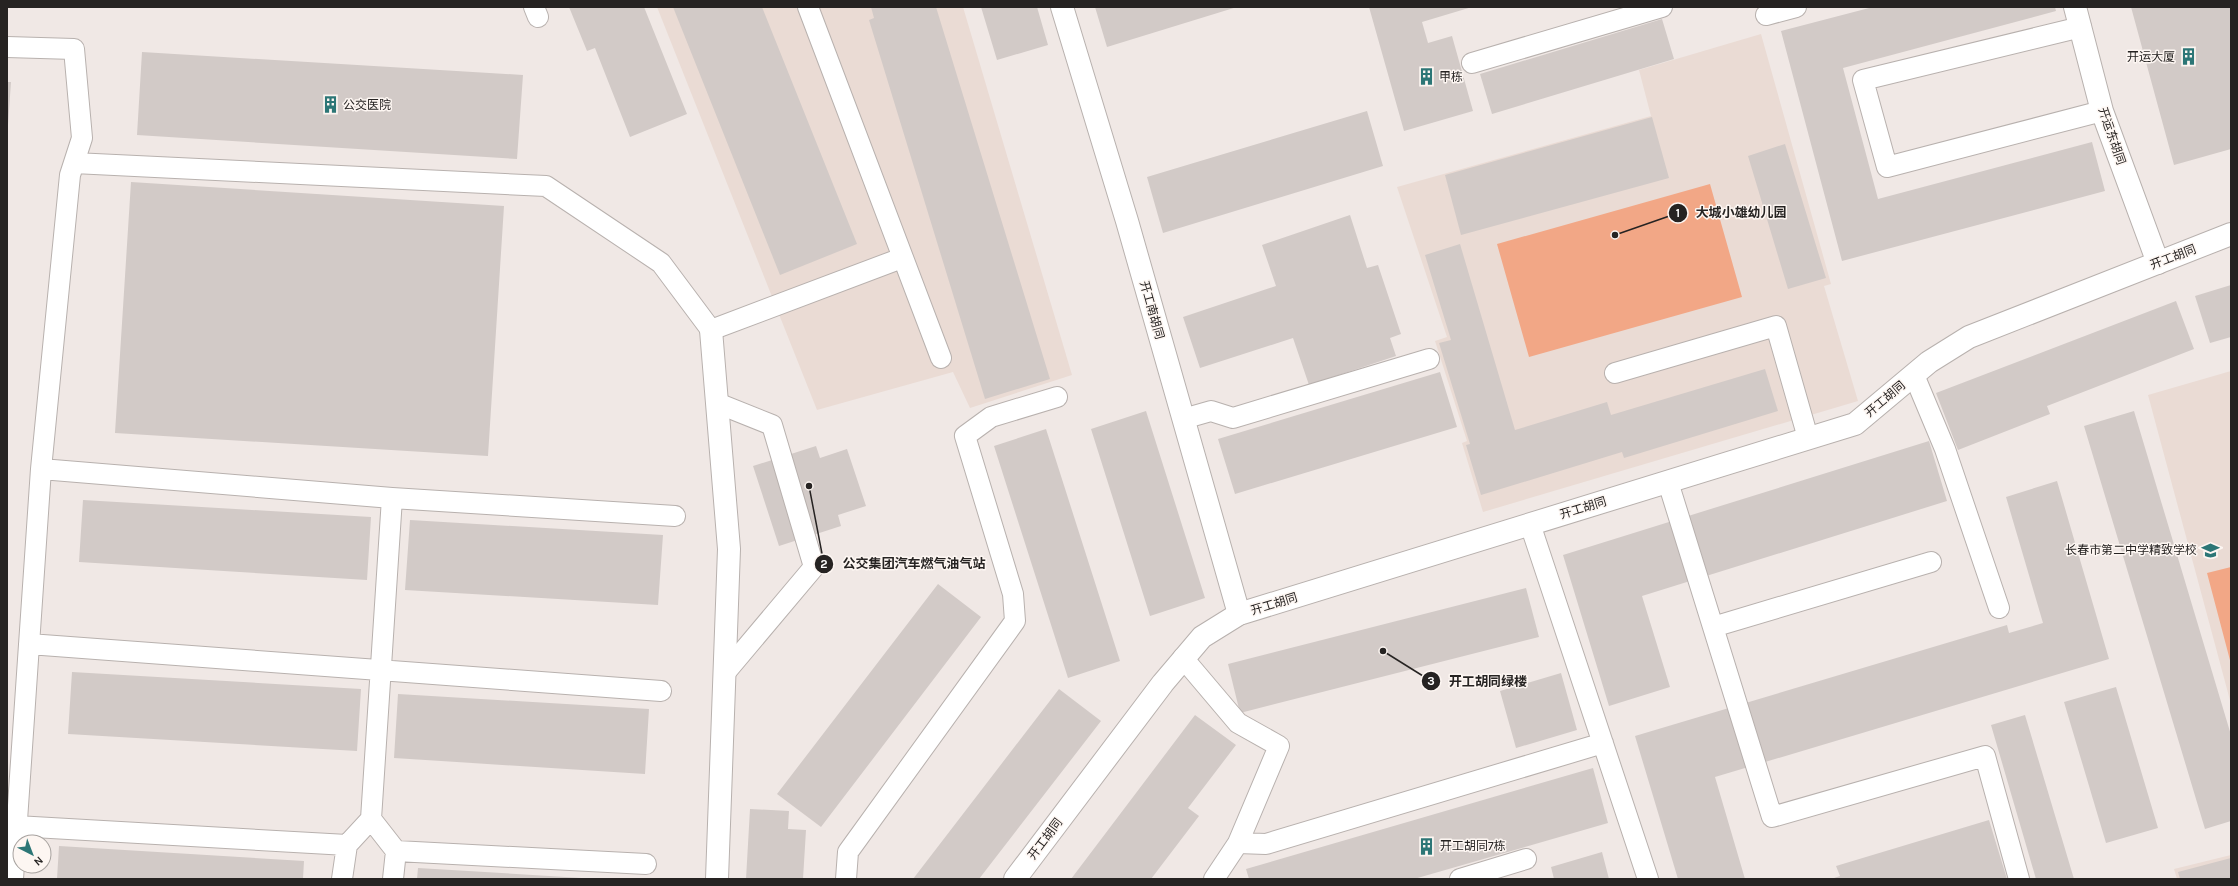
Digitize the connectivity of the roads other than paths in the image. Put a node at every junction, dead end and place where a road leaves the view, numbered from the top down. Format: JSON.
{"nodes":[{"id":1,"x":808,"y":7,"type":"edge"},
{"id":2,"x":1062,"y":7,"type":"edge"},
{"id":3,"x":1662,"y":7,"type":"edge"},
{"id":4,"x":1796,"y":7,"type":"edge"},
{"id":5,"x":1766,"y":15,"type":"dead end"},
{"id":6,"x":2078,"y":17,"type":"edge"},
{"id":7,"x":7,"y":47,"type":"edge"},
{"id":8,"x":1472,"y":63,"type":"dead end"},
{"id":9,"x":2102,"y":112,"type":"junction"},
{"id":10,"x":74,"y":163,"type":"junction"},
{"id":11,"x":2231,"y":234,"type":"edge"},
{"id":12,"x":902,"y":258,"type":"junction"},
{"id":13,"x":2158,"y":263,"type":"junction"},
{"id":14,"x":711,"y":330,"type":"junction"},
{"id":15,"x":941,"y":358,"type":"dead end"},
{"id":16,"x":1429,"y":359,"type":"dead end"},
{"id":17,"x":1616,"y":374,"type":"dead end"},
{"id":18,"x":1914,"y":375,"type":"junction"},
{"id":19,"x":1057,"y":397,"type":"dead end"},
{"id":20,"x":717,"y":403,"type":"junction"},
{"id":21,"x":1183,"y":419,"type":"junction"},
{"id":22,"x":1808,"y":438,"type":"junction"},
{"id":23,"x":41,"y":469,"type":"junction"},
{"id":24,"x":1668,"y":482,"type":"junction"},
{"id":25,"x":392,"y":498,"type":"junction"},
{"id":26,"x":674,"y":516,"type":"dead end"},
{"id":27,"x":1530,"y":524,"type":"junction"},
{"id":28,"x":1931,"y":562,"type":"dead end"},
{"id":29,"x":1999,"y":608,"type":"dead end"},
{"id":30,"x":1238,"y":614,"type":"junction"},
{"id":31,"x":1714,"y":628,"type":"junction"},
{"id":32,"x":29,"y":644,"type":"junction"},
{"id":33,"x":1183,"y":658,"type":"junction"},
{"id":34,"x":380,"y":670,"type":"junction"},
{"id":35,"x":724,"y":674,"type":"junction"},
{"id":36,"x":661,"y":690,"type":"dead end"},
{"id":37,"x":1603,"y":743,"type":"junction"},
{"id":38,"x":370,"y":820,"type":"junction"},
{"id":39,"x":16,"y":826,"type":"junction"},
{"id":40,"x":1238,"y":843,"type":"junction"},
{"id":41,"x":346,"y":845,"type":"junction"},
{"id":42,"x":396,"y":851,"type":"junction"},
{"id":43,"x":1526,"y":859,"type":"dead end"},
{"id":44,"x":646,"y":864,"type":"dead end"},
{"id":45,"x":13,"y":879,"type":"edge"},
{"id":46,"x":342,"y":879,"type":"edge"},
{"id":47,"x":393,"y":879,"type":"edge"},
{"id":48,"x":717,"y":879,"type":"edge"},
{"id":49,"x":846,"y":879,"type":"edge"},
{"id":50,"x":1015,"y":879,"type":"edge"},
{"id":51,"x":1214,"y":879,"type":"edge"},
{"id":52,"x":1460,"y":879,"type":"edge"},
{"id":53,"x":1648,"y":879,"type":"edge"},
{"id":54,"x":2019,"y":879,"type":"edge"}],
"edges":[{"from":1,"to":12,"type":"lane"},
{"from":2,"to":21,"type":"street","name":"开工南胡同"},
{"from":3,"to":8,"type":"lane"},
{"from":4,"to":5,"type":"lane"},
{"from":6,"to":9,"type":"street","name":"开运东胡同"},
{"from":6,"to":9,"type":"lane"},
{"from":7,"to":10,"type":"lane"},
{"from":9,"to":13,"type":"street","name":"开运东胡同"},
{"from":10,"to":14,"type":"lane"},
{"from":10,"to":23,"type":"lane"},
{"from":11,"to":13,"type":"street","name":"开工胡同"},
{"from":12,"to":14,"type":"lane"},
{"from":12,"to":15,"type":"lane"},
{"from":13,"to":18,"type":"street","name":"开工胡同"},
{"from":14,"to":20,"type":"street"},
{"from":16,"to":21,"type":"lane"},
{"from":17,"to":22,"type":"lane"},
{"from":18,"to":22,"type":"street","name":"开工胡同"},
{"from":18,"to":29,"type":"lane"},
{"from":19,"to":49,"type":"lane"},
{"from":20,"to":35,"type":"street"},
{"from":20,"to":35,"type":"lane"},
{"from":21,"to":30,"type":"street","name":"开工南胡同"},
{"from":22,"to":24,"type":"street","name":"开工胡同"},
{"from":23,"to":25,"type":"lane"},
{"from":23,"to":32,"type":"lane"},
{"from":24,"to":27,"type":"street","name":"开工胡同"},
{"from":24,"to":31,"type":"lane"},
{"from":25,"to":26,"type":"lane"},
{"from":25,"to":34,"type":"lane"},
{"from":27,"to":30,"type":"street","name":"开工胡同"},
{"from":27,"to":37,"type":"lane"},
{"from":28,"to":31,"type":"lane"},
{"from":30,"to":33,"type":"street","name":"开工胡同"},
{"from":31,"to":54,"type":"lane"},
{"from":32,"to":34,"type":"lane"},
{"from":32,"to":39,"type":"lane"},
{"from":33,"to":40,"type":"lane"},
{"from":33,"to":50,"type":"street","name":"开工胡同"},
{"from":34,"to":36,"type":"lane"},
{"from":34,"to":38,"type":"lane"},
{"from":35,"to":48,"type":"street"},
{"from":37,"to":40,"type":"lane"},
{"from":37,"to":53,"type":"lane"},
{"from":38,"to":41,"type":"lane"},
{"from":38,"to":42,"type":"lane"},
{"from":39,"to":41,"type":"lane"},
{"from":39,"to":45,"type":"lane"},
{"from":40,"to":51,"type":"lane"},
{"from":41,"to":46,"type":"lane"},
{"from":42,"to":44,"type":"lane"},
{"from":42,"to":47,"type":"lane"},
{"from":43,"to":52,"type":"lane"}]}
